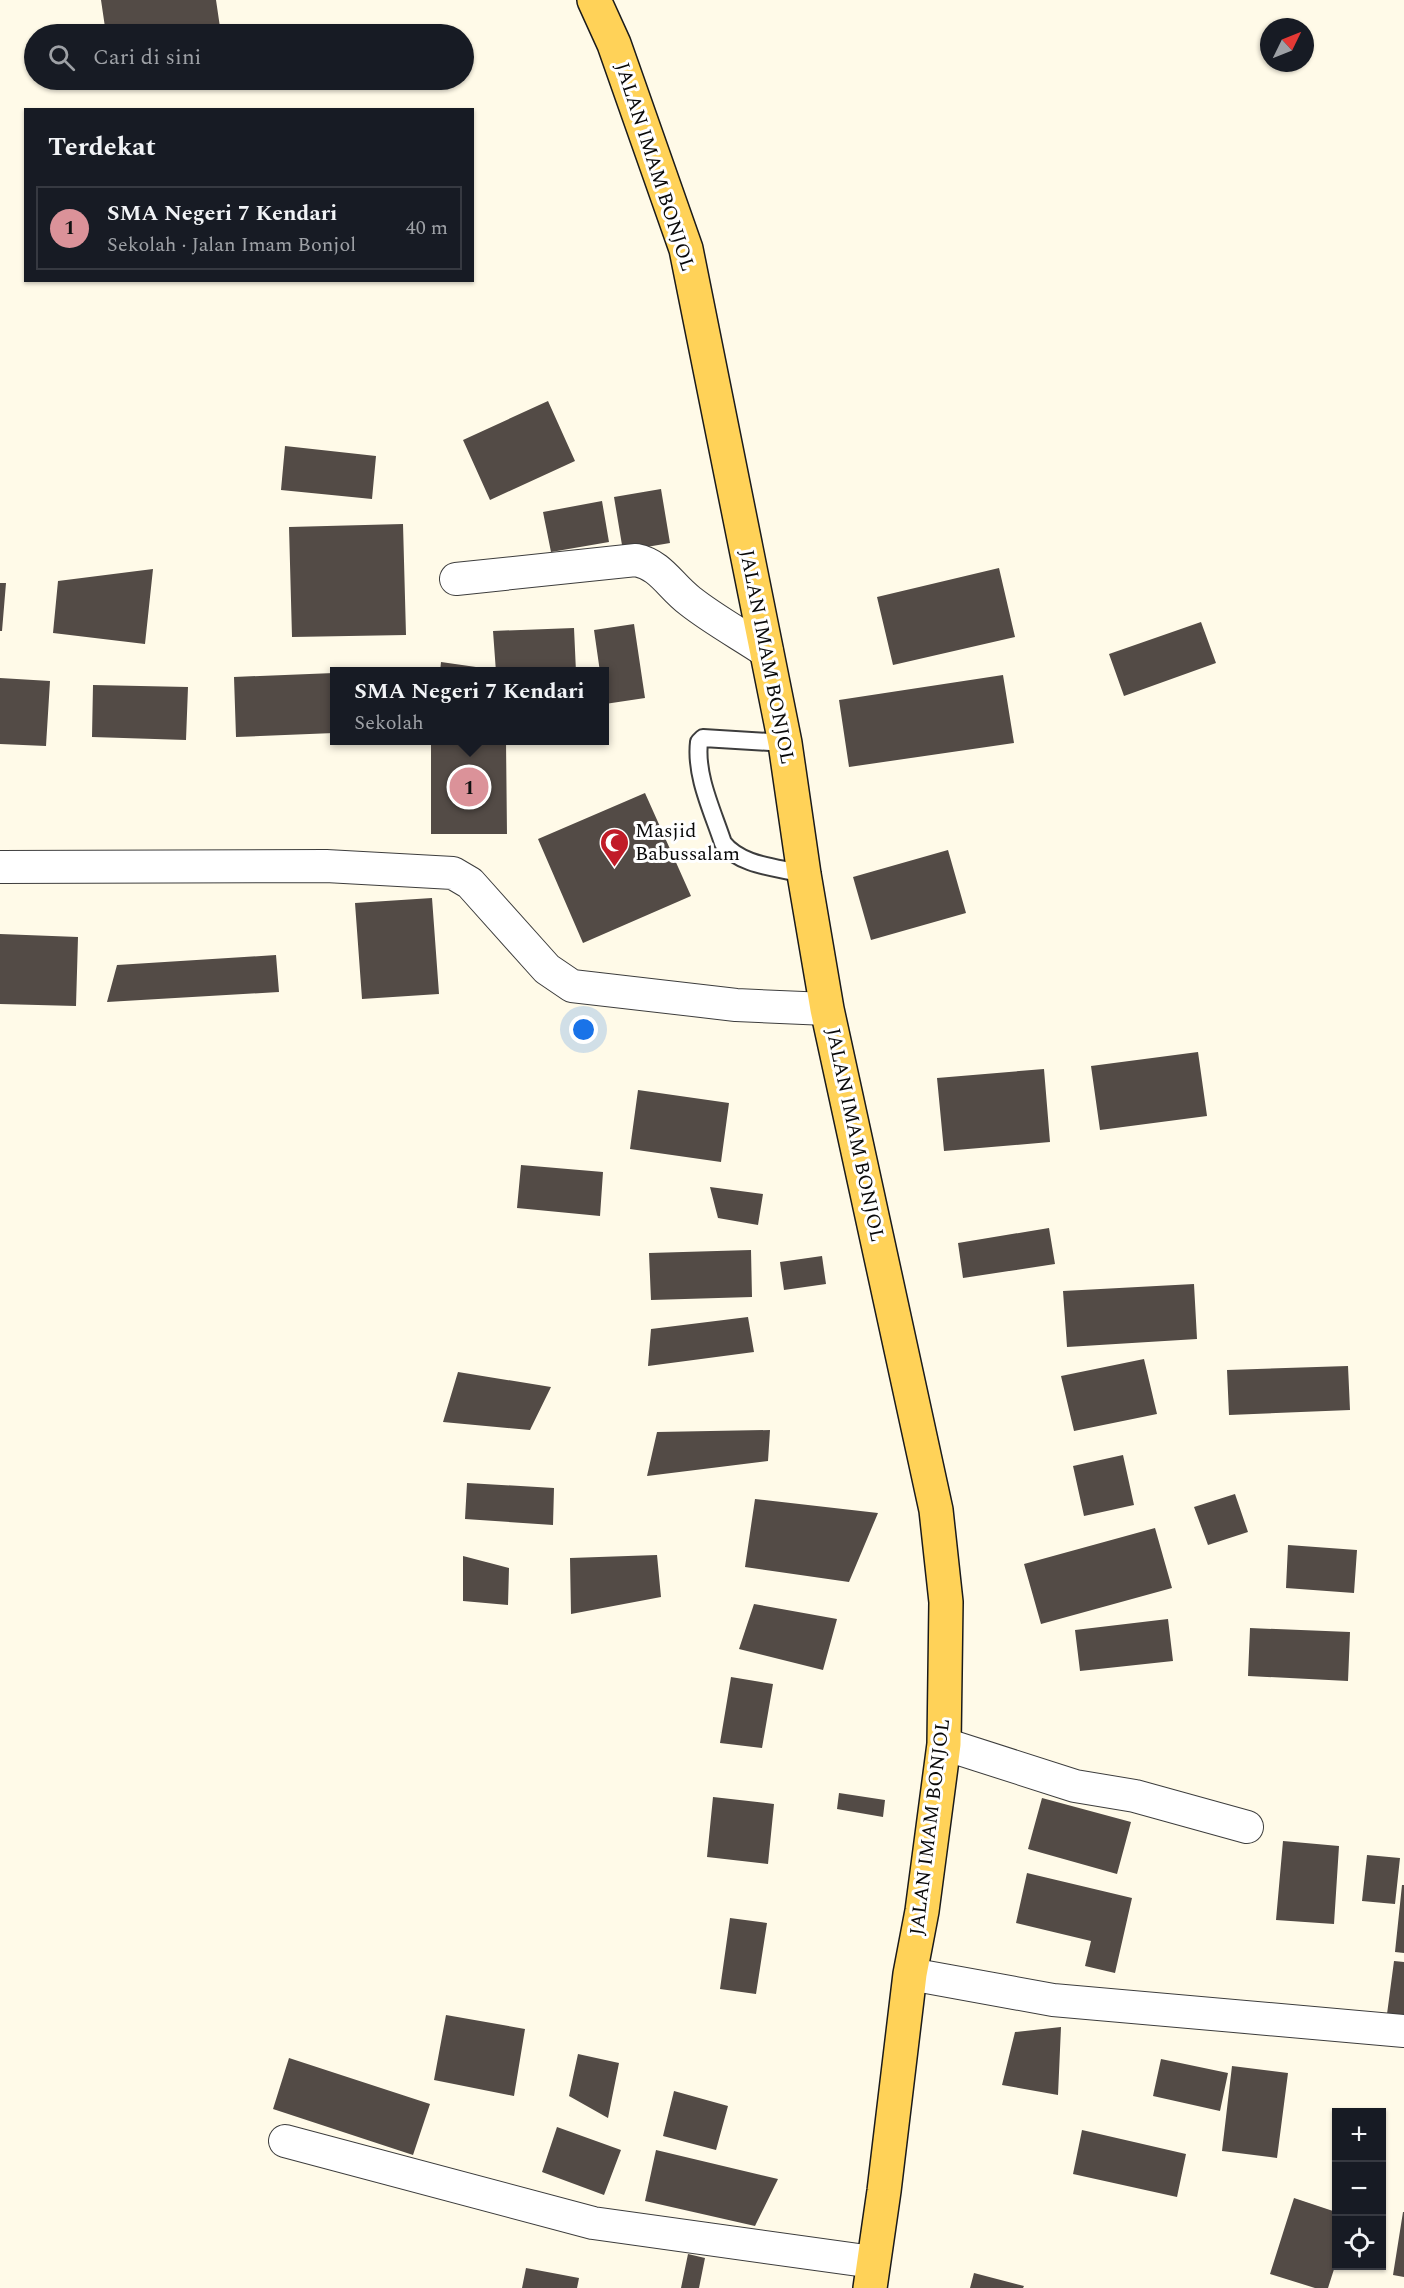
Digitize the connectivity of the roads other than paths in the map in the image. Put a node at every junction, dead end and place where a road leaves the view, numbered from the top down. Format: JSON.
{"nodes":[{"id":1,"x":594,"y":0,"type":"edge"},
{"id":2,"x":456,"y":579,"type":"dead end"},
{"id":3,"x":767,"y":652,"type":"junction"},
{"id":4,"x":785,"y":743,"type":"junction"},
{"id":5,"x":0,"y":867,"type":"edge"},
{"id":6,"x":804,"y":874,"type":"junction"},
{"id":7,"x":828,"y":1009,"type":"junction"},
{"id":8,"x":944,"y":1744,"type":"junction"},
{"id":9,"x":1247,"y":1827,"type":"dead end"},
{"id":10,"x":910,"y":1974,"type":"junction"},
{"id":11,"x":1404,"y":2031,"type":"edge"},
{"id":12,"x":285,"y":2142,"type":"dead end"},
{"id":13,"x":871,"y":2275,"type":"edge"}],
"edges":[{"from":1,"to":3,"type":"main road","name":"JALAN IMAM BONJOL"},
{"from":2,"to":3,"type":"street"},
{"from":3,"to":4,"type":"main road","name":"JALAN IMAM BONJOL"},
{"from":4,"to":6,"type":"main road","name":"JALAN IMAM BONJOL"},
{"from":4,"to":6,"type":"lane"},
{"from":5,"to":7,"type":"street"},
{"from":6,"to":7,"type":"main road","name":"JALAN IMAM BONJOL"},
{"from":7,"to":8,"type":"main road","name":"JALAN IMAM BONJOL"},
{"from":8,"to":9,"type":"street"},
{"from":8,"to":10,"type":"main road","name":"JALAN IMAM BONJOL"},
{"from":10,"to":11,"type":"street"},
{"from":10,"to":13,"type":"main road","name":"JALAN IMAM BONJOL"},
{"from":12,"to":13,"type":"street"}]}
